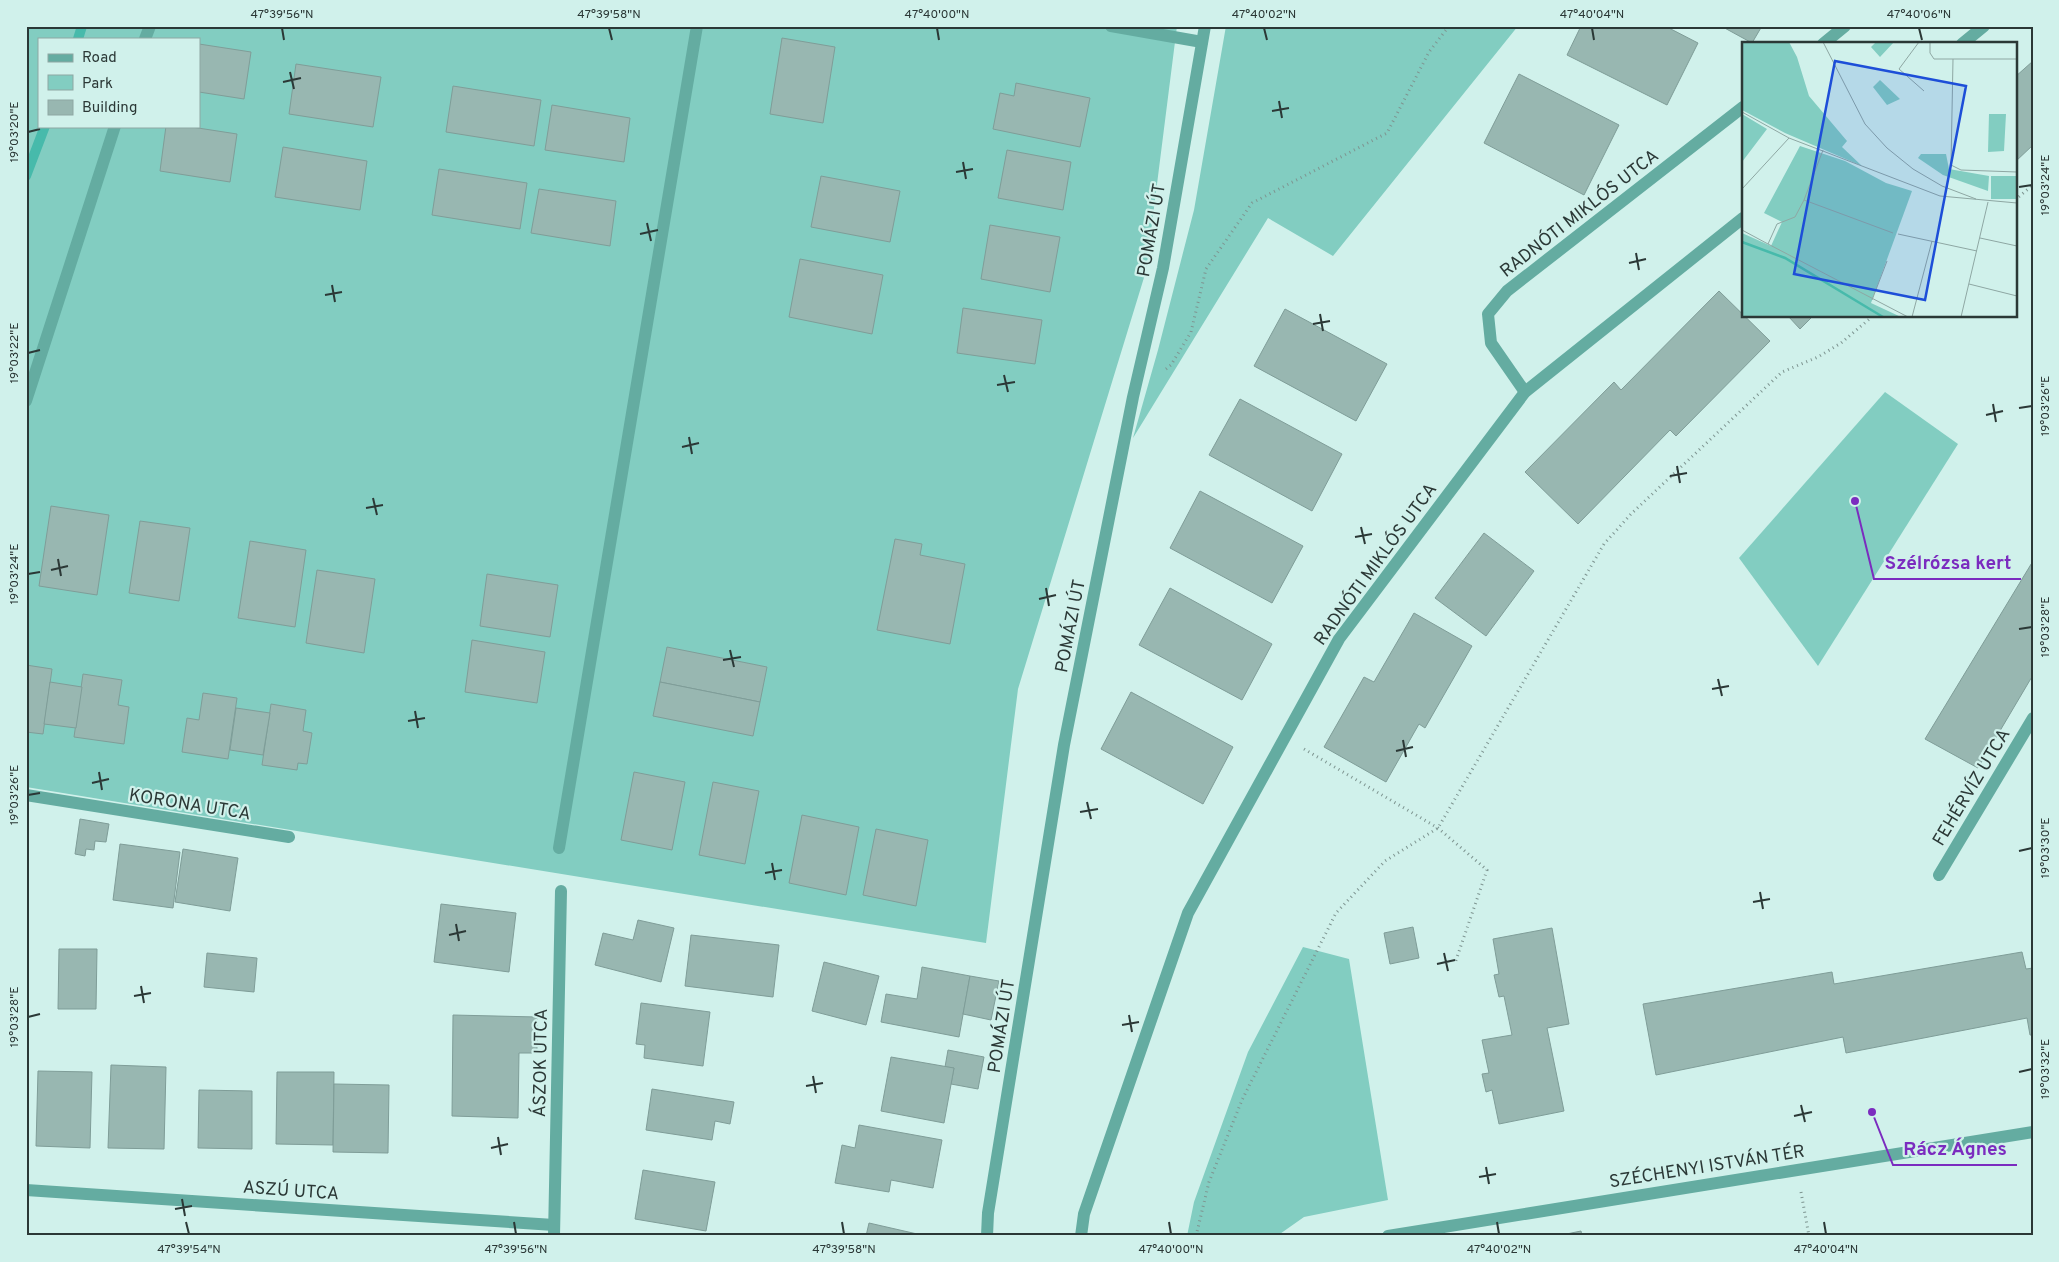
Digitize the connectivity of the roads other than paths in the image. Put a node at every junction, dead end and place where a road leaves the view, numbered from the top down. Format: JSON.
{"nodes":[{"id":1,"x":150,"y":26,"type":"edge"},
{"id":2,"x":697,"y":26,"type":"edge"},
{"id":3,"x":1112,"y":26,"type":"edge"},
{"id":4,"x":1205,"y":26,"type":"edge"},
{"id":5,"x":1845,"y":26,"type":"edge"},
{"id":6,"x":1984,"y":26,"type":"edge"},
{"id":7,"x":145,"y":38,"type":"edge"},
{"id":8,"x":1202,"y":42,"type":"junction"},
{"id":9,"x":1825,"y":42,"type":"edge"},
{"id":10,"x":1964,"y":42,"type":"edge"},
{"id":11,"x":1742,"y":108,"type":"edge"},
{"id":12,"x":113,"y":128,"type":"edge"},
{"id":13,"x":1742,"y":219,"type":"edge"},
{"id":14,"x":1525,"y":392,"type":"junction"},
{"id":15,"x":26,"y":401,"type":"edge"},
{"id":16,"x":2033,"y":718,"type":"edge"},
{"id":17,"x":26,"y":795,"type":"edge"},
{"id":18,"x":288,"y":837,"type":"dead end"},
{"id":19,"x":559,"y":848,"type":"dead end"},
{"id":20,"x":1940,"y":875,"type":"dead end"},
{"id":21,"x":561,"y":891,"type":"dead end"},
{"id":22,"x":2033,"y":1132,"type":"edge"},
{"id":23,"x":26,"y":1190,"type":"edge"},
{"id":24,"x":554,"y":1230,"type":"edge"},
{"id":25,"x":987,"y":1236,"type":"edge"},
{"id":26,"x":1081,"y":1236,"type":"edge"},
{"id":27,"x":1388,"y":1236,"type":"edge"}],
"edges":[{"from":1,"to":7,"type":"street"},
{"from":2,"to":19,"type":"street"},
{"from":3,"to":8,"type":"street"},
{"from":4,"to":8,"type":"street","name":"POMÁZI ÚT"},
{"from":5,"to":9,"type":"street"},
{"from":6,"to":10,"type":"street"},
{"from":8,"to":25,"type":"street","name":"POMÁZI ÚT"},
{"from":11,"to":14,"type":"street","name":"RADNÓTI MIKLÓS UTCA"},
{"from":12,"to":15,"type":"street"},
{"from":13,"to":14,"type":"street"},
{"from":14,"to":26,"type":"street","name":"RADNÓTI MIKLÓS UTCA"},
{"from":16,"to":20,"type":"street","name":"FEHÉRVÍZ UTCA"},
{"from":17,"to":18,"type":"street","name":"KORONA UTCA"},
{"from":21,"to":24,"type":"street","name":"ÁSZOK UTCA"},
{"from":22,"to":27,"type":"street","name":"SZÉCHENYI ISTVÁN TÉR"},
{"from":23,"to":24,"type":"street","name":"ASZÚ UTCA"}]}
